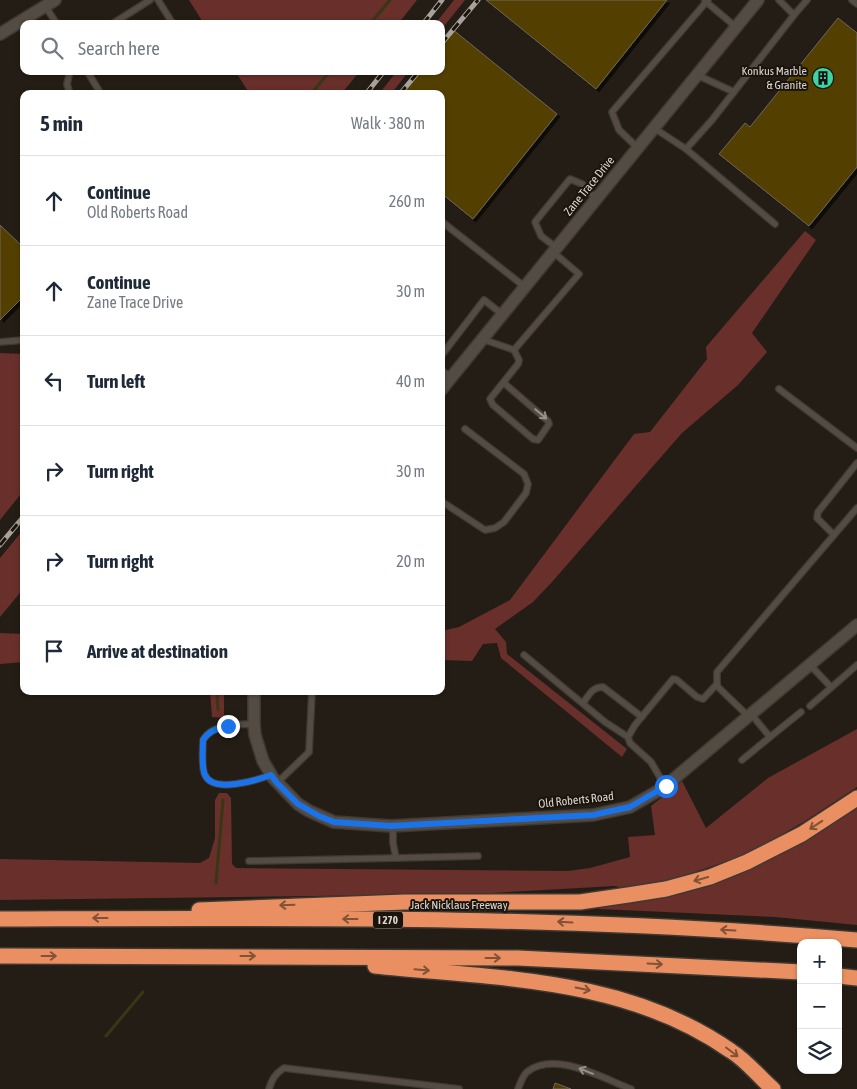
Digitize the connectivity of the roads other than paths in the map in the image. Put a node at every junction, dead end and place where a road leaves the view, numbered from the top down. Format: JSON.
{"nodes":[{"id":1,"x":150,"y":0,"type":"edge"},
{"id":2,"x":158,"y":0,"type":"edge"},
{"id":3,"x":758,"y":0,"type":"edge"},
{"id":4,"x":779,"y":0,"type":"edge"},
{"id":5,"x":807,"y":0,"type":"edge"},
{"id":6,"x":852,"y":0,"type":"edge"},
{"id":7,"x":706,"y":1,"type":"edge"},
{"id":8,"x":50,"y":3,"type":"edge"},
{"id":9,"x":857,"y":4,"type":"edge"},
{"id":10,"x":794,"y":15,"type":"junction"},
{"id":11,"x":23,"y":20,"type":"edge"},
{"id":12,"x":56,"y":20,"type":"edge"},
{"id":13,"x":118,"y":20,"type":"edge"},
{"id":14,"x":170,"y":20,"type":"edge"},
{"id":15,"x":20,"y":22,"type":"edge"},
{"id":16,"x":736,"y":27,"type":"junction"},
{"id":17,"x":0,"y":34,"type":"edge"},
{"id":18,"x":69,"y":75,"type":"edge"},
{"id":19,"x":89,"y":75,"type":"edge"},
{"id":20,"x":697,"y":75,"type":"junction"},
{"id":21,"x":69,"y":90,"type":"edge"},
{"id":22,"x":99,"y":90,"type":"edge"},
{"id":23,"x":734,"y":92,"type":"junction"},
{"id":24,"x":654,"y":128,"type":"junction"},
{"id":25,"x":638,"y":148,"type":"junction"},
{"id":26,"x":686,"y":149,"type":"junction"},
{"id":27,"x":596,"y":199,"type":"junction"},
{"id":28,"x":775,"y":224,"type":"dead end"},
{"id":29,"x":445,"y":225,"type":"edge"},
{"id":30,"x":555,"y":250,"type":"junction"},
{"id":31,"x":525,"y":287,"type":"junction"},
{"id":32,"x":502,"y":314,"type":"junction"},
{"id":33,"x":482,"y":339,"type":"junction"},
{"id":34,"x":20,"y":340,"type":"edge"},
{"id":35,"x":0,"y":342,"type":"edge"},
{"id":36,"x":514,"y":350,"type":"junction"},
{"id":37,"x":445,"y":351,"type":"edge"},
{"id":38,"x":445,"y":373,"type":"edge"},
{"id":39,"x":451,"y":377,"type":"junction"},
{"id":40,"x":504,"y":383,"type":"junction"},
{"id":41,"x":445,"y":385,"type":"edge"},
{"id":42,"x":779,"y":389,"type":"dead end"},
{"id":43,"x":466,"y":429,"type":"dead end"},
{"id":44,"x":857,"y":448,"type":"edge"},
{"id":45,"x":857,"y":464,"type":"edge"},
{"id":46,"x":445,"y":504,"type":"edge"},
{"id":47,"x":857,"y":508,"type":"edge"},
{"id":48,"x":834,"y":535,"type":"junction"},
{"id":49,"x":857,"y":625,"type":"edge"},
{"id":50,"x":524,"y":655,"type":"dead end"},
{"id":51,"x":810,"y":665,"type":"junction"},
{"id":52,"x":857,"y":665,"type":"edge"},
{"id":53,"x":717,"y":684,"type":"junction"},
{"id":54,"x":831,"y":687,"type":"junction"},
{"id":55,"x":254,"y":695,"type":"edge"},
{"id":56,"x":312,"y":695,"type":"edge"},
{"id":57,"x":583,"y":703,"type":"junction"},
{"id":58,"x":810,"y":706,"type":"dead end"},
{"id":59,"x":801,"y":712,"type":"dead end"},
{"id":60,"x":750,"y":716,"type":"junction"},
{"id":61,"x":642,"y":717,"type":"junction"},
{"id":62,"x":254,"y":724,"type":"junction"},
{"id":63,"x":628,"y":737,"type":"junction"},
{"id":64,"x":770,"y":737,"type":"junction"},
{"id":65,"x":742,"y":760,"type":"dead end"},
{"id":66,"x":274,"y":779,"type":"junction"},
{"id":67,"x":666,"y":786,"type":"junction"},
{"id":68,"x":857,"y":798,"type":"edge"},
{"id":69,"x":393,"y":826,"type":"junction"},
{"id":70,"x":478,"y":856,"type":"dead end"},
{"id":71,"x":396,"y":858,"type":"junction"},
{"id":72,"x":249,"y":861,"type":"dead end"},
{"id":73,"x":0,"y":918,"type":"edge"},
{"id":74,"x":130,"y":918,"type":"junction"},
{"id":75,"x":857,"y":940,"type":"edge"},
{"id":76,"x":0,"y":956,"type":"edge"},
{"id":77,"x":286,"y":956,"type":"junction"},
{"id":78,"x":797,"y":972,"type":"edge"},
{"id":79,"x":842,"y":976,"type":"edge"},
{"id":80,"x":857,"y":978,"type":"edge"},
{"id":81,"x":449,"y":1088,"type":"edge"},
{"id":82,"x":269,"y":1089,"type":"edge"},
{"id":83,"x":459,"y":1089,"type":"edge"},
{"id":84,"x":518,"y":1089,"type":"edge"},
{"id":85,"x":631,"y":1089,"type":"edge"},
{"id":86,"x":773,"y":1089,"type":"edge"}],
"edges":[{"from":1,"to":13,"type":"lane"},
{"from":2,"to":14,"type":"lane"},
{"from":3,"to":16,"type":"street","name":"Zane Trace Drive"},
{"from":4,"to":10,"type":"lane"},
{"from":5,"to":10,"type":"lane"},
{"from":6,"to":9,"type":"lane"},
{"from":7,"to":16,"type":"lane"},
{"from":7,"to":25,"type":"lane"},
{"from":8,"to":11,"type":"street"},
{"from":8,"to":12,"type":"lane"},
{"from":10,"to":23,"type":"lane"},
{"from":15,"to":17,"type":"street"},
{"from":16,"to":20,"type":"street","name":"Zane Trace Drive"},
{"from":18,"to":21,"type":"lane"},
{"from":19,"to":22,"type":"lane"},
{"from":20,"to":23,"type":"lane"},
{"from":20,"to":24,"type":"street","name":"Zane Trace Drive"},
{"from":23,"to":26,"type":"lane"},
{"from":24,"to":25,"type":"street","name":"Zane Trace Drive"},
{"from":24,"to":26,"type":"lane"},
{"from":25,"to":27,"type":"street","name":"Zane Trace Drive"},
{"from":26,"to":28,"type":"lane"},
{"from":27,"to":30,"type":"street","name":"Zane Trace Drive"},
{"from":27,"to":30,"type":"lane"},
{"from":29,"to":31,"type":"lane"},
{"from":30,"to":31,"type":"street","name":"Zane Trace Drive"},
{"from":30,"to":36,"type":"lane"},
{"from":31,"to":32,"type":"street","name":"Zane Trace Drive"},
{"from":32,"to":33,"type":"street","name":"Zane Trace Drive"},
{"from":32,"to":37,"type":"lane"},
{"from":33,"to":36,"type":"lane"},
{"from":33,"to":39,"type":"street","name":"Zane Trace Drive"},
{"from":34,"to":35,"type":"lane"},
{"from":36,"to":40,"type":"lane"},
{"from":38,"to":39,"type":"lane"},
{"from":39,"to":41,"type":"street","name":"Zane Trace Drive"},
{"from":40,"to":40,"type":"lane","one_way":true},
{"from":42,"to":44,"type":"lane"},
{"from":43,"to":46,"type":"lane"},
{"from":45,"to":48,"type":"lane"},
{"from":47,"to":48,"type":"lane"},
{"from":48,"to":53,"type":"lane"},
{"from":49,"to":51,"type":"street","name":"Old Roberts Road"},
{"from":50,"to":57,"type":"lane"},
{"from":51,"to":54,"type":"lane"},
{"from":51,"to":60,"type":"street","name":"Old Roberts Road"},
{"from":52,"to":54,"type":"lane"},
{"from":53,"to":60,"type":"lane"},
{"from":53,"to":61,"type":"lane"},
{"from":54,"to":58,"type":"lane"},
{"from":55,"to":62,"type":"street"},
{"from":56,"to":66,"type":"lane"},
{"from":57,"to":61,"type":"lane"},
{"from":57,"to":63,"type":"lane"},
{"from":59,"to":64,"type":"lane"},
{"from":60,"to":64,"type":"lane"},
{"from":60,"to":67,"type":"street","name":"Old Roberts Road"},
{"from":61,"to":63,"type":"lane"},
{"from":62,"to":66,"type":"street"},
{"from":62,"to":66,"type":"lane"},
{"from":63,"to":67,"type":"lane"},
{"from":64,"to":65,"type":"lane"},
{"from":66,"to":69,"type":"street","name":"Old Roberts Road"},
{"from":67,"to":69,"type":"street","name":"Old Roberts Road"},
{"from":68,"to":74,"type":"highway","one_way":true},
{"from":69,"to":71,"type":"lane"},
{"from":70,"to":71,"type":"lane"},
{"from":71,"to":72,"type":"lane"},
{"from":74,"to":73,"type":"highway","name":"Jack Nicklaus Freeway","number":"I 270","one_way":true},
{"from":75,"to":74,"type":"highway","name":"Jack Nicklaus Freeway","number":"I 270","one_way":true},
{"from":76,"to":77,"type":"highway","one_way":true},
{"from":77,"to":78,"type":"highway","one_way":true},
{"from":77,"to":86,"type":"highway","one_way":true},
{"from":79,"to":80,"type":"highway"},
{"from":81,"to":82,"type":"lane"},
{"from":81,"to":83,"type":"lane"},
{"from":85,"to":84,"type":"lane","one_way":true}]}
